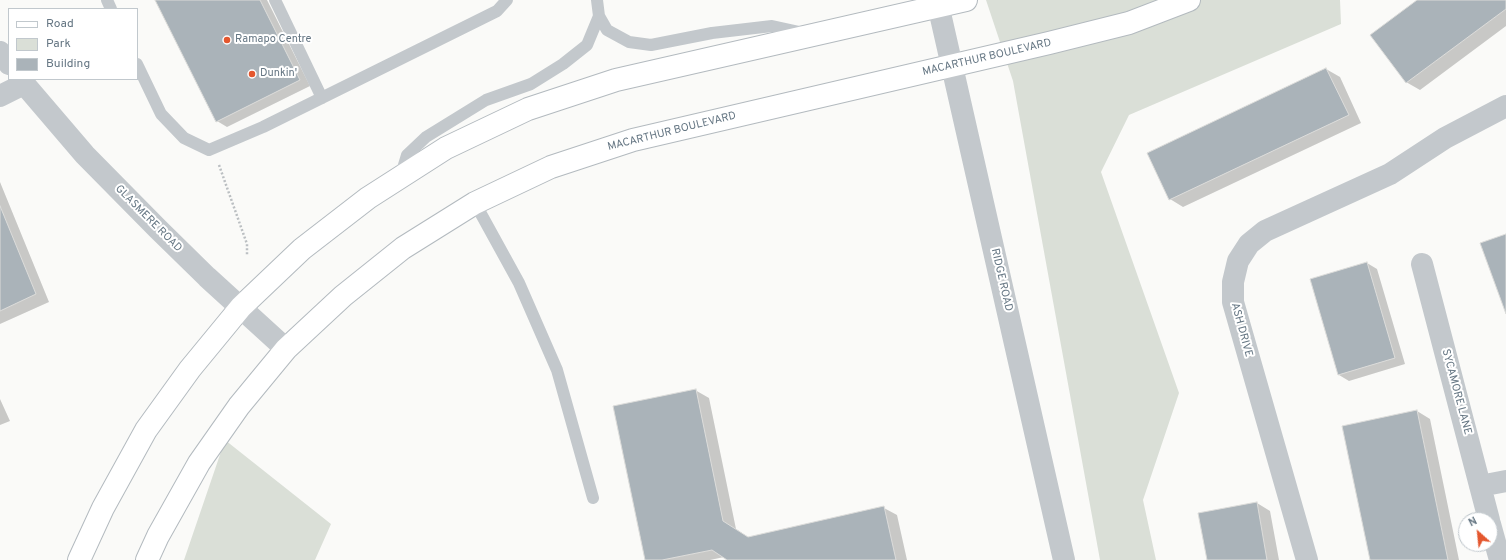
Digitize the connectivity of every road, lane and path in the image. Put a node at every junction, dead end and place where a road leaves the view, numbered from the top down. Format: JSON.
{"nodes":[{"id":1,"x":275,"y":0,"type":"edge"},
{"id":2,"x":507,"y":0,"type":"edge"},
{"id":3,"x":597,"y":0,"type":"edge"},
{"id":4,"x":966,"y":0,"type":"edge"},
{"id":5,"x":1189,"y":0,"type":"edge"},
{"id":6,"x":938,"y":3,"type":"edge"},
{"id":7,"x":599,"y":16,"type":"junction"},
{"id":8,"x":813,"y":35,"type":"junction"},
{"id":9,"x":0,"y":52,"type":"edge"},
{"id":10,"x":8,"y":63,"type":"edge"},
{"id":11,"x":138,"y":66,"type":"edge"},
{"id":12,"x":952,"y":67,"type":"junction"},
{"id":13,"x":22,"y":82,"type":"edge"},
{"id":14,"x":0,"y":96,"type":"edge"},
{"id":15,"x":322,"y":98,"type":"junction"},
{"id":16,"x":1506,"y":106,"type":"edge"},
{"id":17,"x":214,"y":148,"type":"junction"},
{"id":18,"x":400,"y":177,"type":"junction"},
{"id":19,"x":475,"y":203,"type":"junction"},
{"id":20,"x":247,"y":254,"type":"dead end"},
{"id":21,"x":1422,"y":264,"type":"dead end"},
{"id":22,"x":241,"y":307,"type":"junction"},
{"id":23,"x":286,"y":349,"type":"junction"},
{"id":24,"x":1506,"y":481,"type":"edge"},
{"id":25,"x":1480,"y":486,"type":"junction"},
{"id":26,"x":593,"y":498,"type":"dead end"},
{"id":27,"x":1487,"y":512,"type":"edge"},
{"id":28,"x":79,"y":560,"type":"edge"},
{"id":29,"x":147,"y":560,"type":"edge"},
{"id":30,"x":1064,"y":560,"type":"edge"},
{"id":31,"x":1308,"y":560,"type":"edge"}],
"edges":[{"from":1,"to":15,"type":"lane"},
{"from":2,"to":15,"type":"lane"},
{"from":3,"to":7,"type":"lane"},
{"from":4,"to":6,"type":"main road"},
{"from":5,"to":12,"type":"main road","name":"MACARTHUR BOULEVARD"},
{"from":6,"to":8,"type":"main road"},
{"from":6,"to":12,"type":"street","name":"RIDGE ROAD"},
{"from":7,"to":8,"type":"lane"},
{"from":7,"to":18,"type":"lane"},
{"from":8,"to":18,"type":"main road"},
{"from":9,"to":10,"type":"street"},
{"from":11,"to":17,"type":"lane"},
{"from":12,"to":19,"type":"main road","name":"MACARTHUR BOULEVARD"},
{"from":12,"to":30,"type":"street","name":"RIDGE ROAD"},
{"from":13,"to":14,"type":"street"},
{"from":13,"to":22,"type":"street","name":"GLASMERE ROAD"},
{"from":15,"to":17,"type":"lane"},
{"from":16,"to":31,"type":"street","name":"ASH DRIVE"},
{"from":17,"to":20,"type":"path"},
{"from":18,"to":22,"type":"main road"},
{"from":19,"to":23,"type":"main road","name":"MACARTHUR BOULEVARD"},
{"from":19,"to":26,"type":"lane"},
{"from":21,"to":25,"type":"street","name":"SYCAMORE LANE"},
{"from":22,"to":23,"type":"street","name":"GLASMERE ROAD"},
{"from":22,"to":28,"type":"main road"},
{"from":23,"to":29,"type":"main road","name":"MACARTHUR BOULEVARD"},
{"from":24,"to":25,"type":"street"},
{"from":25,"to":27,"type":"street","name":"SYCAMORE LANE"}]}
